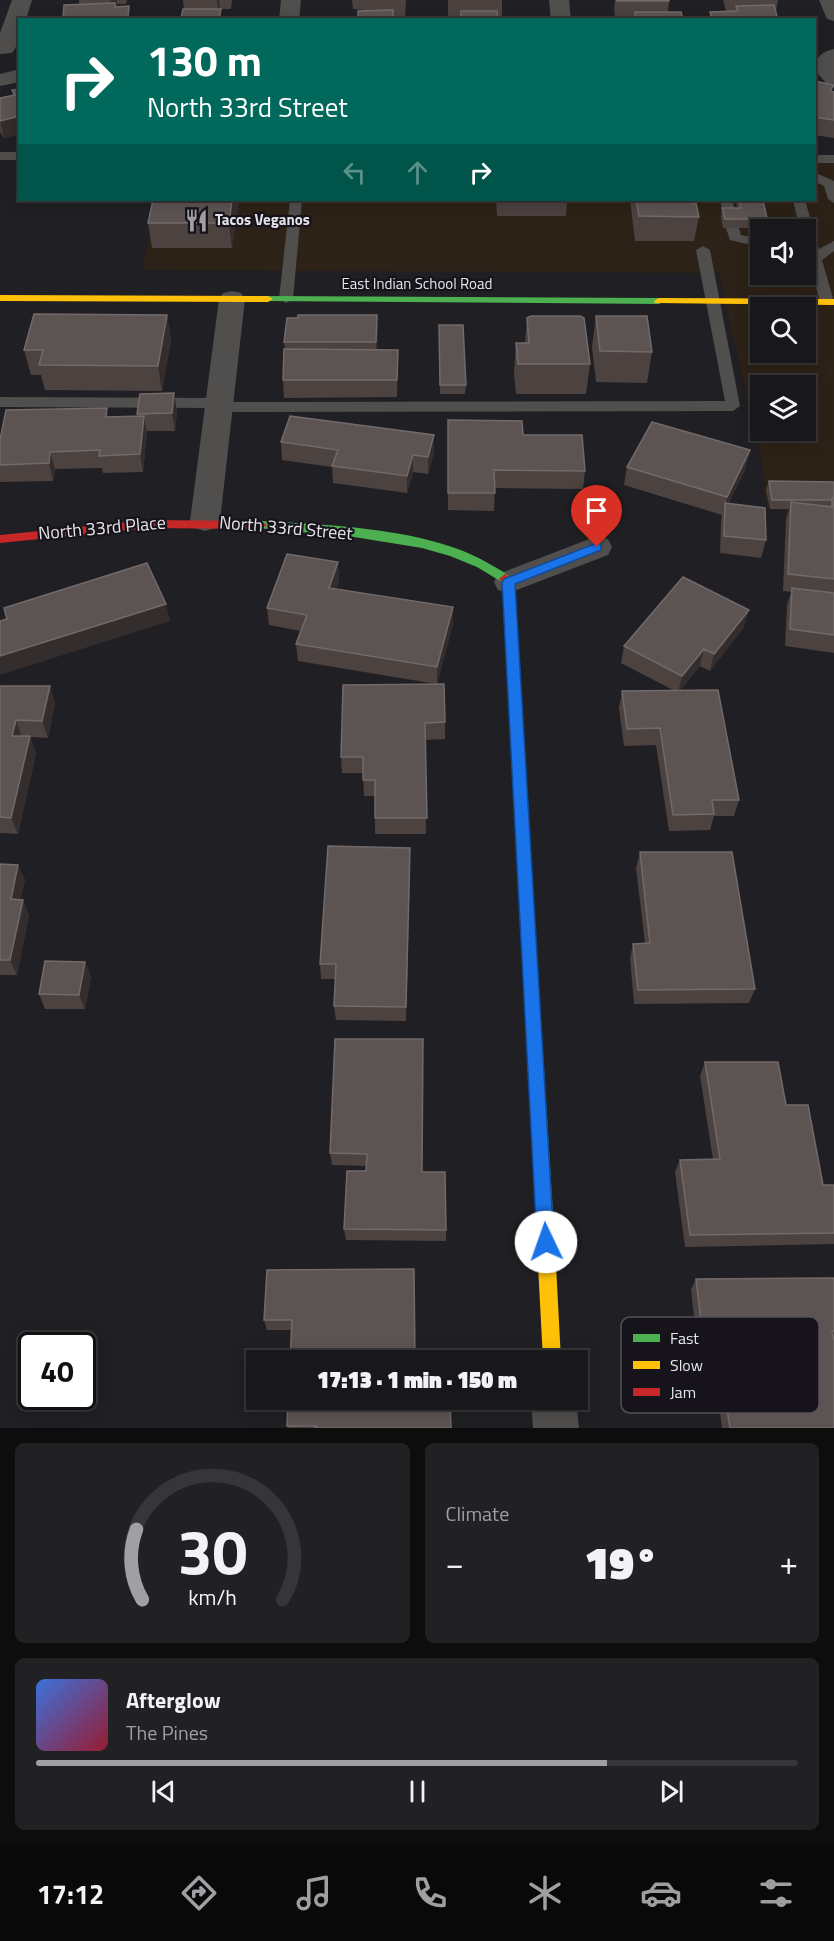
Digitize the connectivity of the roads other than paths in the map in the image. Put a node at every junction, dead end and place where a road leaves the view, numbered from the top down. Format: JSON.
{"nodes":[{"id":1,"x":22,"y":0,"type":"edge"},
{"id":2,"x":291,"y":0,"type":"edge"},
{"id":3,"x":559,"y":0,"type":"edge"},
{"id":4,"x":829,"y":0,"type":"edge"},
{"id":5,"x":834,"y":15,"type":"edge"},
{"id":6,"x":289,"y":18,"type":"edge"},
{"id":7,"x":561,"y":18,"type":"edge"},
{"id":8,"x":8,"y":50,"type":"edge"},
{"id":9,"x":834,"y":55,"type":"edge"},
{"id":10,"x":18,"y":76,"type":"edge"},
{"id":11,"x":834,"y":78,"type":"edge"},
{"id":12,"x":0,"y":80,"type":"edge"},
{"id":13,"x":0,"y":156,"type":"edge"},
{"id":14,"x":18,"y":156,"type":"edge"},
{"id":15,"x":816,"y":159,"type":"edge"},
{"id":16,"x":834,"y":159,"type":"edge"},
{"id":17,"x":816,"y":177,"type":"edge"},
{"id":18,"x":834,"y":199,"type":"edge"},
{"id":19,"x":296,"y":201,"type":"edge"},
{"id":20,"x":726,"y":201,"type":"edge"},
{"id":21,"x":799,"y":201,"type":"edge"},
{"id":22,"x":803,"y":219,"type":"edge"},
{"id":23,"x":750,"y":241,"type":"edge"},
{"id":24,"x":834,"y":245,"type":"edge"},
{"id":25,"x":703,"y":250,"type":"dead end"},
{"id":26,"x":816,"y":258,"type":"edge"},
{"id":27,"x":816,"y":262,"type":"edge"},
{"id":28,"x":0,"y":298,"type":"edge"},
{"id":29,"x":232,"y":299,"type":"junction"},
{"id":30,"x":286,"y":299,"type":"junction"},
{"id":31,"x":714,"y":302,"type":"junction"},
{"id":32,"x":830,"y":302,"type":"edge"},
{"id":33,"x":0,"y":402,"type":"edge"},
{"id":34,"x":220,"y":405,"type":"junction"},
{"id":35,"x":205,"y":521,"type":"junction"},
{"id":36,"x":0,"y":539,"type":"edge"},
{"id":37,"x":597,"y":547,"type":"dead end"},
{"id":38,"x":509,"y":582,"type":"junction"},
{"id":39,"x":551,"y":1350,"type":"edge"},
{"id":40,"x":555,"y":1410,"type":"edge"},
{"id":41,"x":556,"y":1428,"type":"edge"}],
"edges":[{"from":1,"to":8,"type":"street"},
{"from":2,"to":6,"type":"street"},
{"from":3,"to":7,"type":"street"},
{"from":4,"to":5,"type":"street"},
{"from":9,"to":11,"type":"street"},
{"from":10,"to":12,"type":"street"},
{"from":13,"to":14,"type":"lane"},
{"from":15,"to":16,"type":"lane"},
{"from":17,"to":18,"type":"lane"},
{"from":19,"to":30,"type":"lane"},
{"from":20,"to":23,"type":"lane"},
{"from":21,"to":22,"type":"lane"},
{"from":24,"to":26,"type":"lane"},
{"from":25,"to":31,"type":"lane"},
{"from":27,"to":32,"type":"lane"},
{"from":28,"to":29,"type":"street","name":"East Indian School Road"},
{"from":29,"to":30,"type":"street","name":"East Indian School Road"},
{"from":29,"to":34,"type":"street","name":"North 33rd Street"},
{"from":30,"to":31,"type":"street","name":"East Indian School Road"},
{"from":31,"to":32,"type":"street","name":"East Indian School Road"},
{"from":31,"to":34,"type":"lane"},
{"from":33,"to":34,"type":"lane"},
{"from":34,"to":35,"type":"street","name":"North 33rd Street"},
{"from":35,"to":36,"type":"street","name":"North 33rd Place"},
{"from":35,"to":38,"type":"street","name":"North 33rd Street"},
{"from":37,"to":38,"type":"street"},
{"from":38,"to":39,"type":"street"},
{"from":40,"to":41,"type":"street"}]}
